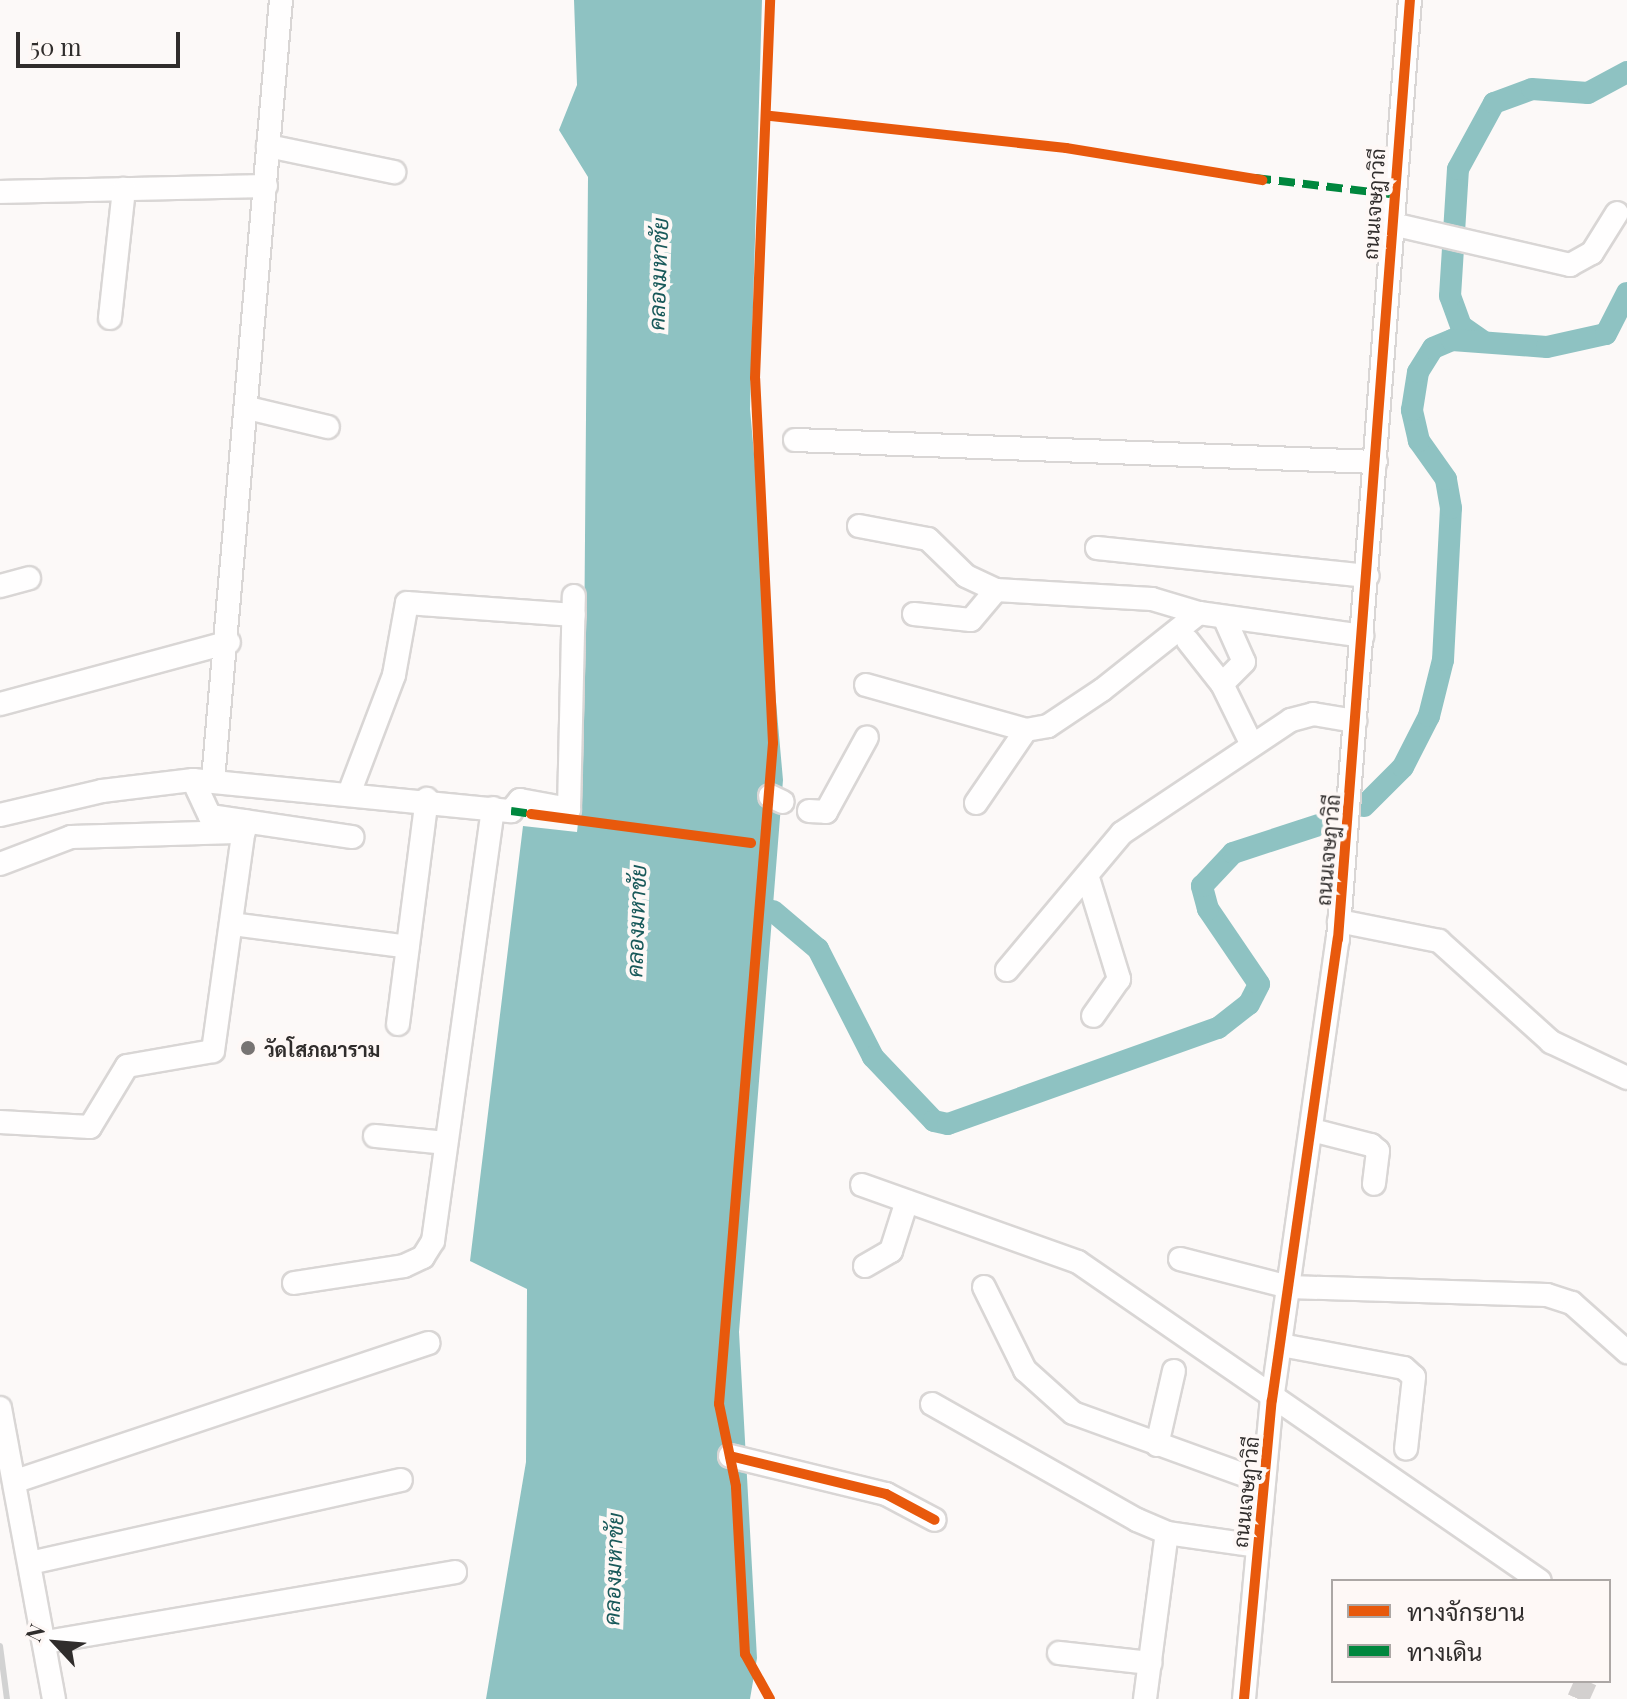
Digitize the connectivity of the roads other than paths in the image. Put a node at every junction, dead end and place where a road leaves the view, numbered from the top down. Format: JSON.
{"nodes":[{"id":1,"x":281,"y":0,"type":"edge"},
{"id":2,"x":1410,"y":0,"type":"edge"},
{"id":3,"x":268,"y":146,"type":"junction"},
{"id":4,"x":394,"y":172,"type":"dead end"},
{"id":5,"x":266,"y":186,"type":"junction"},
{"id":6,"x":124,"y":189,"type":"junction"},
{"id":7,"x":0,"y":192,"type":"edge"},
{"id":8,"x":1617,"y":213,"type":"dead end"},
{"id":9,"x":1388,"y":223,"type":"junction"},
{"id":10,"x":110,"y":318,"type":"dead end"},
{"id":11,"x":248,"y":408,"type":"junction"},
{"id":12,"x":328,"y":427,"type":"dead end"},
{"id":13,"x":795,"y":440,"type":"dead end"},
{"id":14,"x":1376,"y":462,"type":"junction"},
{"id":15,"x":859,"y":526,"type":"dead end"},
{"id":16,"x":1097,"y":548,"type":"dead end"},
{"id":17,"x":1368,"y":576,"type":"junction"},
{"id":18,"x":29,"y":578,"type":"dead end"},
{"id":19,"x":0,"y":586,"type":"edge"},
{"id":20,"x":996,"y":590,"type":"junction"},
{"id":21,"x":1199,"y":613,"type":"junction"},
{"id":22,"x":914,"y":614,"type":"dead end"},
{"id":23,"x":1224,"y":617,"type":"junction"},
{"id":24,"x":1362,"y":636,"type":"junction"},
{"id":25,"x":1188,"y":641,"type":"dead end"},
{"id":26,"x":229,"y":642,"type":"junction"},
{"id":27,"x":1222,"y":684,"type":"junction"},
{"id":28,"x":866,"y":685,"type":"dead end"},
{"id":29,"x":0,"y":704,"type":"edge"},
{"id":30,"x":1355,"y":721,"type":"junction"},
{"id":31,"x":1026,"y":730,"type":"junction"},
{"id":32,"x":867,"y":737,"type":"dead end"},
{"id":33,"x":1252,"y":745,"type":"junction"},
{"id":34,"x":203,"y":780,"type":"junction"},
{"id":35,"x":350,"y":791,"type":"junction"},
{"id":36,"x":427,"y":799,"type":"junction"},
{"id":37,"x":976,"y":803,"type":"dead end"},
{"id":38,"x":493,"y":808,"type":"junction"},
{"id":39,"x":809,"y":811,"type":"dead end"},
{"id":40,"x":0,"y":815,"type":"edge"},
{"id":41,"x":244,"y":826,"type":"junction"},
{"id":42,"x":352,"y":837,"type":"dead end"},
{"id":43,"x":0,"y":864,"type":"edge"},
{"id":44,"x":1088,"y":878,"type":"junction"},
{"id":45,"x":1339,"y":921,"type":"junction"},
{"id":46,"x":232,"y":924,"type":"junction"},
{"id":47,"x":408,"y":947,"type":"junction"},
{"id":48,"x":1007,"y":970,"type":"dead end"},
{"id":49,"x":1093,"y":1016,"type":"dead end"},
{"id":50,"x":398,"y":1024,"type":"dead end"},
{"id":51,"x":1627,"y":1078,"type":"edge"},
{"id":52,"x":0,"y":1122,"type":"edge"},
{"id":53,"x":1312,"y":1130,"type":"junction"},
{"id":54,"x":375,"y":1136,"type":"dead end"},
{"id":55,"x":446,"y":1143,"type":"junction"},
{"id":56,"x":1374,"y":1184,"type":"dead end"},
{"id":57,"x":862,"y":1185,"type":"dead end"},
{"id":58,"x":907,"y":1201,"type":"junction"},
{"id":59,"x":1180,"y":1259,"type":"dead end"},
{"id":60,"x":865,"y":1266,"type":"dead end"},
{"id":61,"x":294,"y":1283,"type":"dead end"},
{"id":62,"x":984,"y":1287,"type":"dead end"},
{"id":63,"x":1289,"y":1287,"type":"junction"},
{"id":64,"x":429,"y":1343,"type":"dead end"},
{"id":65,"x":1281,"y":1345,"type":"junction"},
{"id":66,"x":1627,"y":1352,"type":"edge"},
{"id":67,"x":1174,"y":1371,"type":"dead end"},
{"id":68,"x":1272,"y":1400,"type":"junction"},
{"id":69,"x":932,"y":1404,"type":"dead end"},
{"id":70,"x":0,"y":1408,"type":"edge"},
{"id":71,"x":1157,"y":1445,"type":"junction"},
{"id":72,"x":1406,"y":1449,"type":"dead end"},
{"id":73,"x":730,"y":1456,"type":"dead end"},
{"id":74,"x":401,"y":1480,"type":"dead end"},
{"id":75,"x":16,"y":1481,"type":"junction"},
{"id":76,"x":1264,"y":1482,"type":"junction"},
{"id":77,"x":935,"y":1520,"type":"dead end"},
{"id":78,"x":1167,"y":1533,"type":"junction"},
{"id":79,"x":1257,"y":1546,"type":"junction"},
{"id":80,"x":30,"y":1563,"type":"junction"},
{"id":81,"x":455,"y":1572,"type":"dead end"},
{"id":82,"x":1537,"y":1579,"type":"edge"},
{"id":83,"x":46,"y":1642,"type":"junction"},
{"id":84,"x":1059,"y":1653,"type":"dead end"},
{"id":85,"x":1150,"y":1663,"type":"junction"},
{"id":86,"x":54,"y":1699,"type":"edge"},
{"id":87,"x":1145,"y":1699,"type":"edge"},
{"id":88,"x":1244,"y":1699,"type":"edge"}],
"edges":[{"from":1,"to":3,"type":"street"},
{"from":2,"to":9,"type":"street","name":"ถนนเจษฎาวิถี"},
{"from":3,"to":4,"type":"street"},
{"from":3,"to":5,"type":"street"},
{"from":5,"to":6,"type":"street"},
{"from":5,"to":11,"type":"street"},
{"from":6,"to":7,"type":"street"},
{"from":6,"to":10,"type":"street"},
{"from":8,"to":9,"type":"street"},
{"from":9,"to":14,"type":"street","name":"ถนนเจษฎาวิถี"},
{"from":11,"to":12,"type":"street"},
{"from":11,"to":26,"type":"street"},
{"from":13,"to":14,"type":"street"},
{"from":14,"to":17,"type":"street","name":"ถนนเจษฎาวิถี"},
{"from":15,"to":20,"type":"street"},
{"from":16,"to":17,"type":"street"},
{"from":17,"to":24,"type":"street","name":"ถนนเจษฎาวิถี"},
{"from":18,"to":19,"type":"street"},
{"from":20,"to":21,"type":"street"},
{"from":20,"to":22,"type":"street"},
{"from":21,"to":23,"type":"street"},
{"from":21,"to":31,"type":"street"},
{"from":23,"to":24,"type":"street"},
{"from":23,"to":27,"type":"street"},
{"from":24,"to":30,"type":"street","name":"ถนนเจษฎาวิถี"},
{"from":25,"to":27,"type":"street"},
{"from":26,"to":29,"type":"street"},
{"from":26,"to":34,"type":"street"},
{"from":27,"to":33,"type":"street"},
{"from":28,"to":31,"type":"street"},
{"from":30,"to":33,"type":"street"},
{"from":30,"to":45,"type":"street","name":"ถนนเจษฎาวิถี"},
{"from":31,"to":37,"type":"street"},
{"from":32,"to":39,"type":"street"},
{"from":33,"to":44,"type":"street"},
{"from":34,"to":35,"type":"street"},
{"from":34,"to":40,"type":"street"},
{"from":34,"to":41,"type":"street"},
{"from":35,"to":36,"type":"street"},
{"from":35,"to":38,"type":"street"},
{"from":36,"to":38,"type":"street"},
{"from":36,"to":47,"type":"street"},
{"from":38,"to":55,"type":"street"},
{"from":41,"to":42,"type":"street"},
{"from":41,"to":43,"type":"street"},
{"from":41,"to":46,"type":"street"},
{"from":44,"to":48,"type":"street"},
{"from":44,"to":49,"type":"street"},
{"from":45,"to":51,"type":"street"},
{"from":45,"to":53,"type":"street","name":"ถนนเจษฎาวิถี"},
{"from":46,"to":47,"type":"street"},
{"from":46,"to":52,"type":"street"},
{"from":47,"to":50,"type":"street"},
{"from":53,"to":56,"type":"street"},
{"from":53,"to":63,"type":"street","name":"ถนนเจษฎาวิถี"},
{"from":54,"to":55,"type":"street"},
{"from":55,"to":61,"type":"street"},
{"from":57,"to":58,"type":"street"},
{"from":58,"to":60,"type":"street"},
{"from":58,"to":68,"type":"street"},
{"from":59,"to":63,"type":"street"},
{"from":62,"to":71,"type":"street"},
{"from":63,"to":65,"type":"street","name":"ถนนเจษฎาวิถี"},
{"from":63,"to":66,"type":"street"},
{"from":64,"to":75,"type":"street"},
{"from":65,"to":68,"type":"street","name":"ถนนเจษฎาวิถี"},
{"from":65,"to":72,"type":"street"},
{"from":67,"to":71,"type":"street"},
{"from":68,"to":76,"type":"street","name":"ถนนเจษฎาวิถี"},
{"from":68,"to":82,"type":"street"},
{"from":69,"to":78,"type":"street"},
{"from":70,"to":75,"type":"street"},
{"from":71,"to":76,"type":"street"},
{"from":73,"to":77,"type":"street"},
{"from":74,"to":80,"type":"street"},
{"from":75,"to":80,"type":"street"},
{"from":76,"to":79,"type":"street","name":"ถนนเจษฎาวิถี"},
{"from":78,"to":79,"type":"street"},
{"from":78,"to":85,"type":"street"},
{"from":79,"to":88,"type":"street","name":"ถนนเจษฎาวิถี"},
{"from":80,"to":83,"type":"street"},
{"from":81,"to":83,"type":"street"},
{"from":83,"to":86,"type":"street"},
{"from":84,"to":85,"type":"street"},
{"from":85,"to":87,"type":"street"}]}
